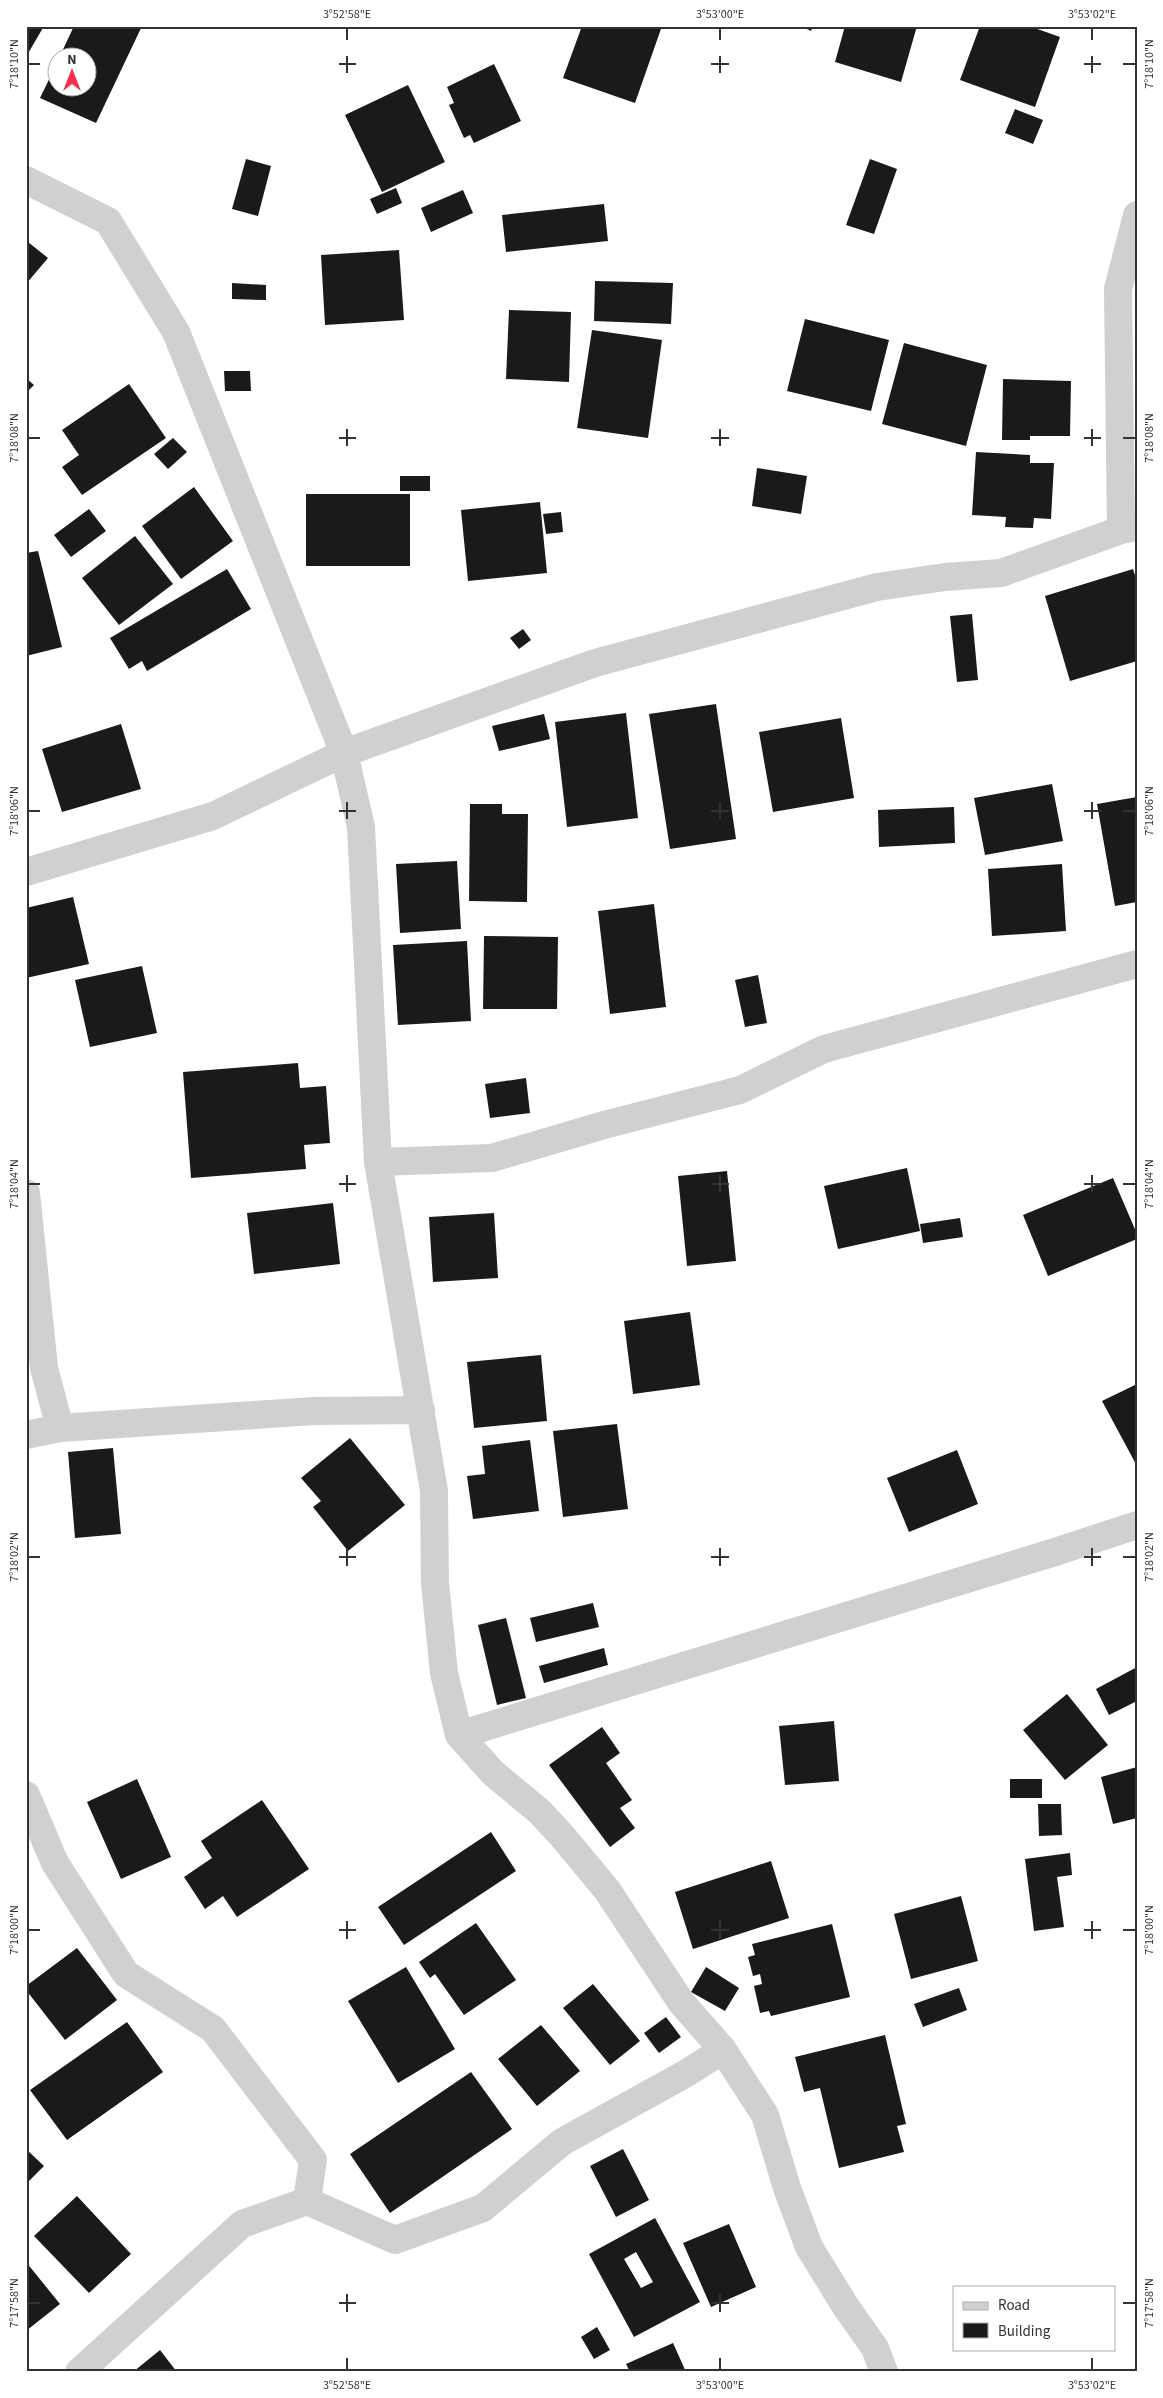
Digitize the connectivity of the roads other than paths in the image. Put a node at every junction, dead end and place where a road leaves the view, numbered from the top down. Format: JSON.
{"nodes":[{"id":1,"x":26,"y":180,"type":"edge"},
{"id":2,"x":1137,"y":215,"type":"edge"},
{"id":3,"x":1129,"y":528,"type":"edge"},
{"id":4,"x":344,"y":753,"type":"junction"},
{"id":5,"x":26,"y":872,"type":"edge"},
{"id":6,"x":1137,"y":964,"type":"edge"},
{"id":7,"x":378,"y":1162,"type":"junction"},
{"id":8,"x":26,"y":1193,"type":"edge"},
{"id":9,"x":421,"y":1410,"type":"junction"},
{"id":10,"x":60,"y":1428,"type":"junction"},
{"id":11,"x":26,"y":1435,"type":"edge"},
{"id":12,"x":1137,"y":1525,"type":"edge"},
{"id":13,"x":459,"y":1735,"type":"junction"},
{"id":14,"x":26,"y":1796,"type":"edge"},
{"id":15,"x":723,"y":2050,"type":"junction"},
{"id":16,"x":307,"y":2201,"type":"junction"},
{"id":17,"x":79,"y":2372,"type":"edge"},
{"id":18,"x":884,"y":2372,"type":"edge"}],
"edges":[{"from":1,"to":4,"type":"street"},
{"from":2,"to":3,"type":"street"},
{"from":3,"to":4,"type":"street"},
{"from":4,"to":5,"type":"street"},
{"from":4,"to":7,"type":"street"},
{"from":6,"to":7,"type":"street"},
{"from":7,"to":9,"type":"street"},
{"from":8,"to":10,"type":"street"},
{"from":9,"to":10,"type":"street"},
{"from":9,"to":13,"type":"street"},
{"from":10,"to":11,"type":"street"},
{"from":12,"to":13,"type":"street"},
{"from":13,"to":15,"type":"street"},
{"from":14,"to":16,"type":"street"},
{"from":15,"to":16,"type":"street"},
{"from":15,"to":18,"type":"street"},
{"from":16,"to":17,"type":"street"}]}
